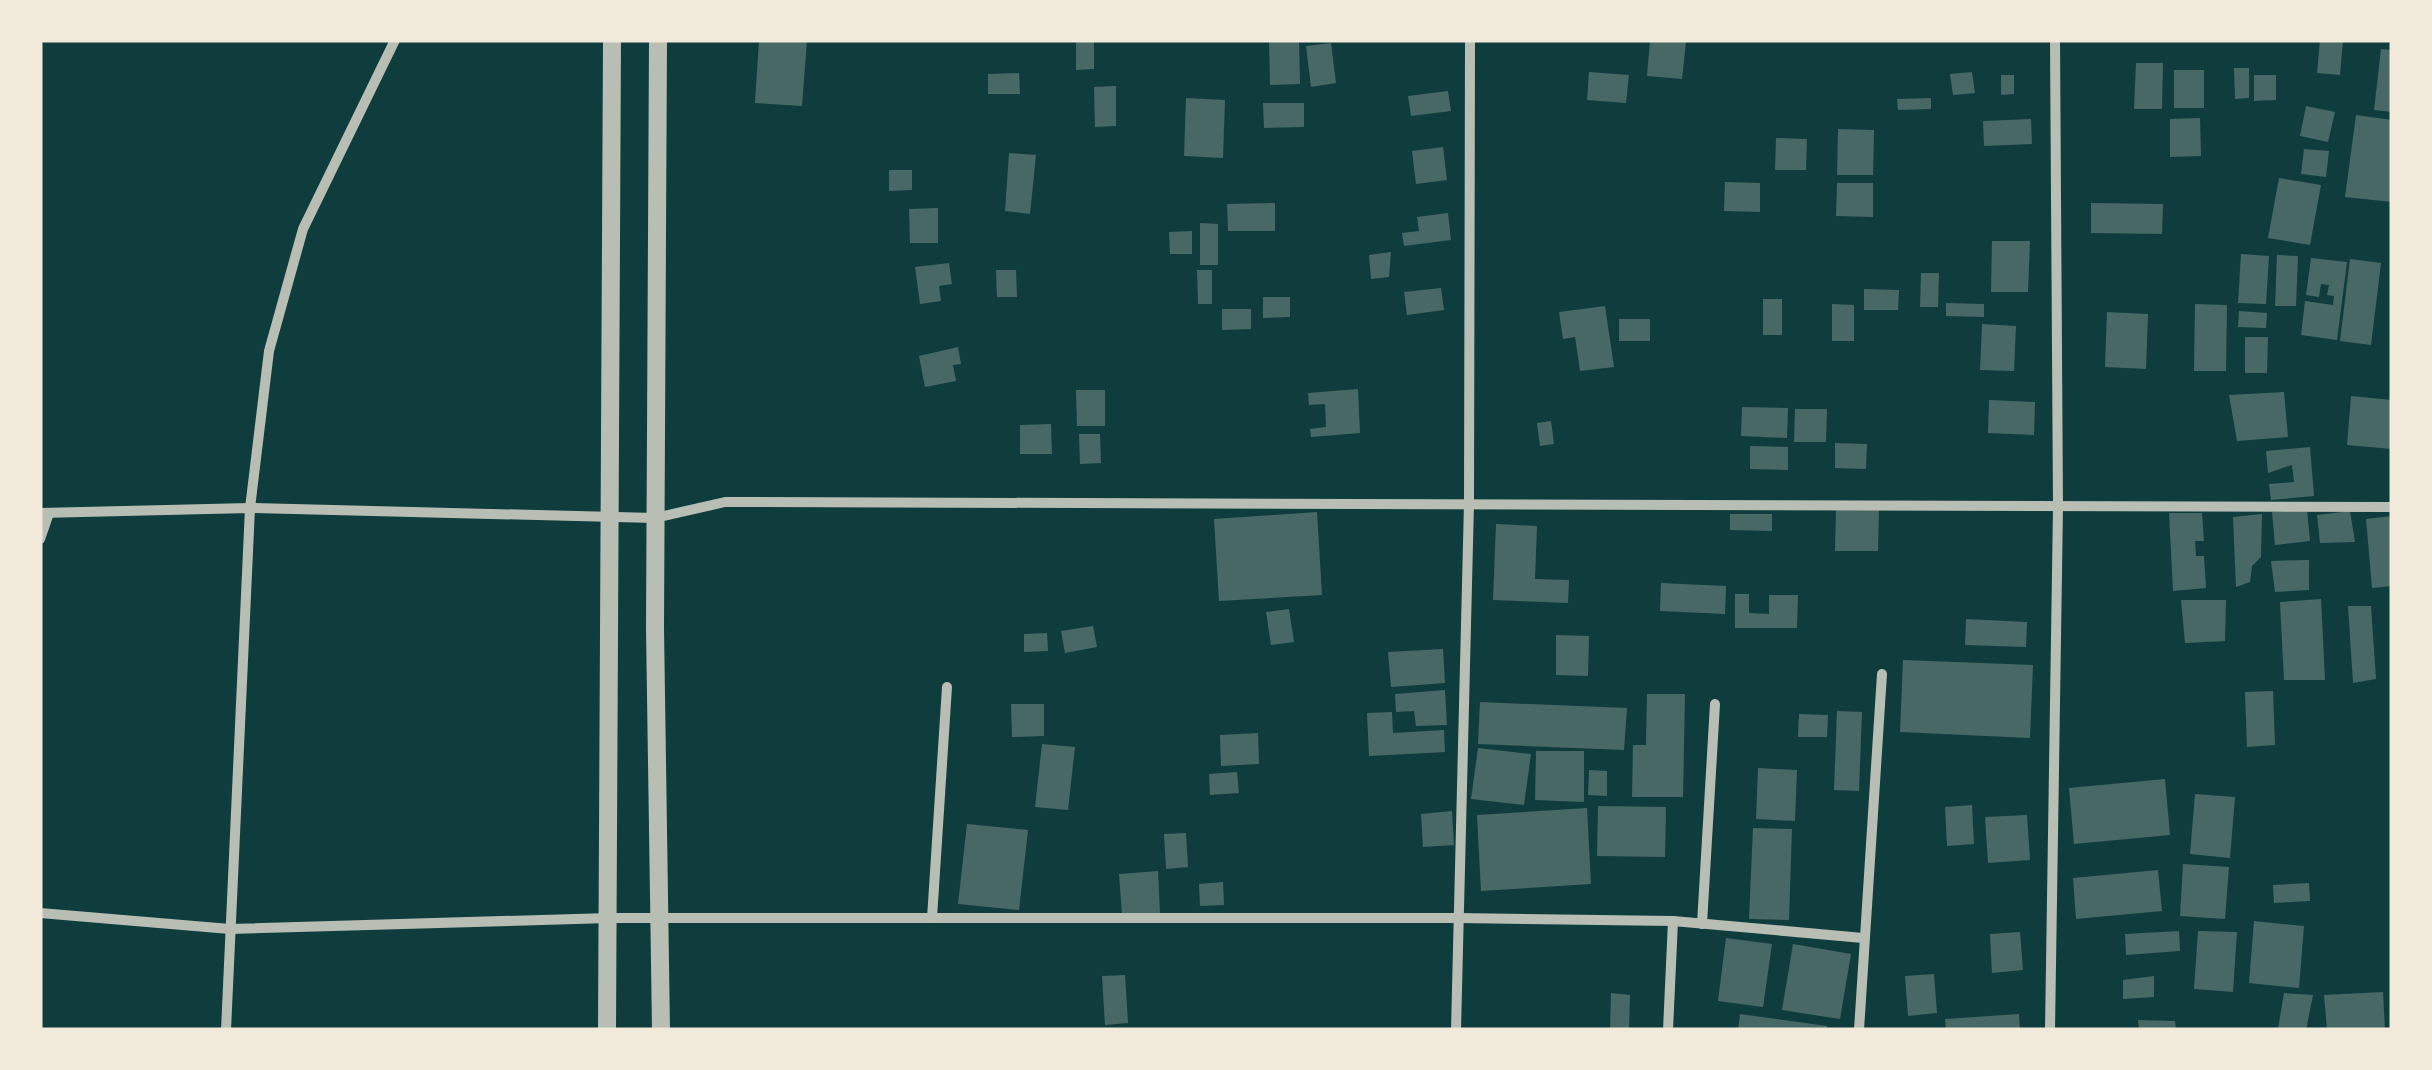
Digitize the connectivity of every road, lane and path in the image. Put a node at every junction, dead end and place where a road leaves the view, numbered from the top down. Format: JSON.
{"nodes":[{"id":1,"x":395,"y":40,"type":"edge"},
{"id":2,"x":612,"y":40,"type":"edge"},
{"id":3,"x":658,"y":40,"type":"edge"},
{"id":4,"x":1470,"y":40,"type":"edge"},
{"id":5,"x":2054,"y":40,"type":"edge"},
{"id":6,"x":1468,"y":503,"type":"junction"},
{"id":7,"x":2392,"y":506,"type":"edge"},
{"id":8,"x":2058,"y":507,"type":"junction"},
{"id":9,"x":250,"y":508,"type":"junction"},
{"id":10,"x":45,"y":513,"type":"edge"},
{"id":11,"x":655,"y":518,"type":"junction"},
{"id":12,"x":612,"y":519,"type":"junction"},
{"id":13,"x":40,"y":538,"type":"edge"},
{"id":14,"x":1882,"y":674,"type":"dead end"},
{"id":15,"x":948,"y":686,"type":"dead end"},
{"id":16,"x":1715,"y":704,"type":"dead end"},
{"id":17,"x":40,"y":912,"type":"edge"},
{"id":18,"x":609,"y":918,"type":"junction"},
{"id":19,"x":660,"y":918,"type":"junction"},
{"id":20,"x":932,"y":918,"type":"junction"},
{"id":21,"x":1458,"y":918,"type":"junction"},
{"id":22,"x":1673,"y":921,"type":"junction"},
{"id":23,"x":1702,"y":924,"type":"junction"},
{"id":24,"x":230,"y":929,"type":"junction"},
{"id":25,"x":1863,"y":938,"type":"junction"},
{"id":26,"x":226,"y":1030,"type":"edge"},
{"id":27,"x":607,"y":1030,"type":"edge"},
{"id":28,"x":661,"y":1030,"type":"edge"},
{"id":29,"x":1456,"y":1030,"type":"edge"},
{"id":30,"x":1668,"y":1030,"type":"edge"},
{"id":31,"x":1859,"y":1030,"type":"edge"},
{"id":32,"x":2050,"y":1030,"type":"edge"}],
"edges":[{"from":1,"to":9,"type":"street"},
{"from":2,"to":12,"type":"street"},
{"from":3,"to":11,"type":"street"},
{"from":4,"to":6,"type":"street"},
{"from":5,"to":8,"type":"street"},
{"from":6,"to":8,"type":"street"},
{"from":6,"to":11,"type":"street"},
{"from":6,"to":21,"type":"street"},
{"from":7,"to":8,"type":"street"},
{"from":8,"to":32,"type":"street"},
{"from":9,"to":10,"type":"street"},
{"from":9,"to":12,"type":"street"},
{"from":9,"to":24,"type":"street"},
{"from":10,"to":13,"type":"street"},
{"from":11,"to":12,"type":"street"},
{"from":11,"to":19,"type":"street"},
{"from":12,"to":18,"type":"street"},
{"from":14,"to":25,"type":"street"},
{"from":15,"to":20,"type":"street"},
{"from":16,"to":23,"type":"street"},
{"from":17,"to":24,"type":"street"},
{"from":18,"to":19,"type":"street"},
{"from":18,"to":24,"type":"street"},
{"from":18,"to":27,"type":"street"},
{"from":19,"to":20,"type":"street"},
{"from":19,"to":28,"type":"street"},
{"from":20,"to":21,"type":"street"},
{"from":21,"to":22,"type":"street"},
{"from":21,"to":29,"type":"street"},
{"from":22,"to":23,"type":"street"},
{"from":22,"to":30,"type":"street"},
{"from":23,"to":25,"type":"street"},
{"from":24,"to":26,"type":"street"},
{"from":25,"to":31,"type":"street"}]}
